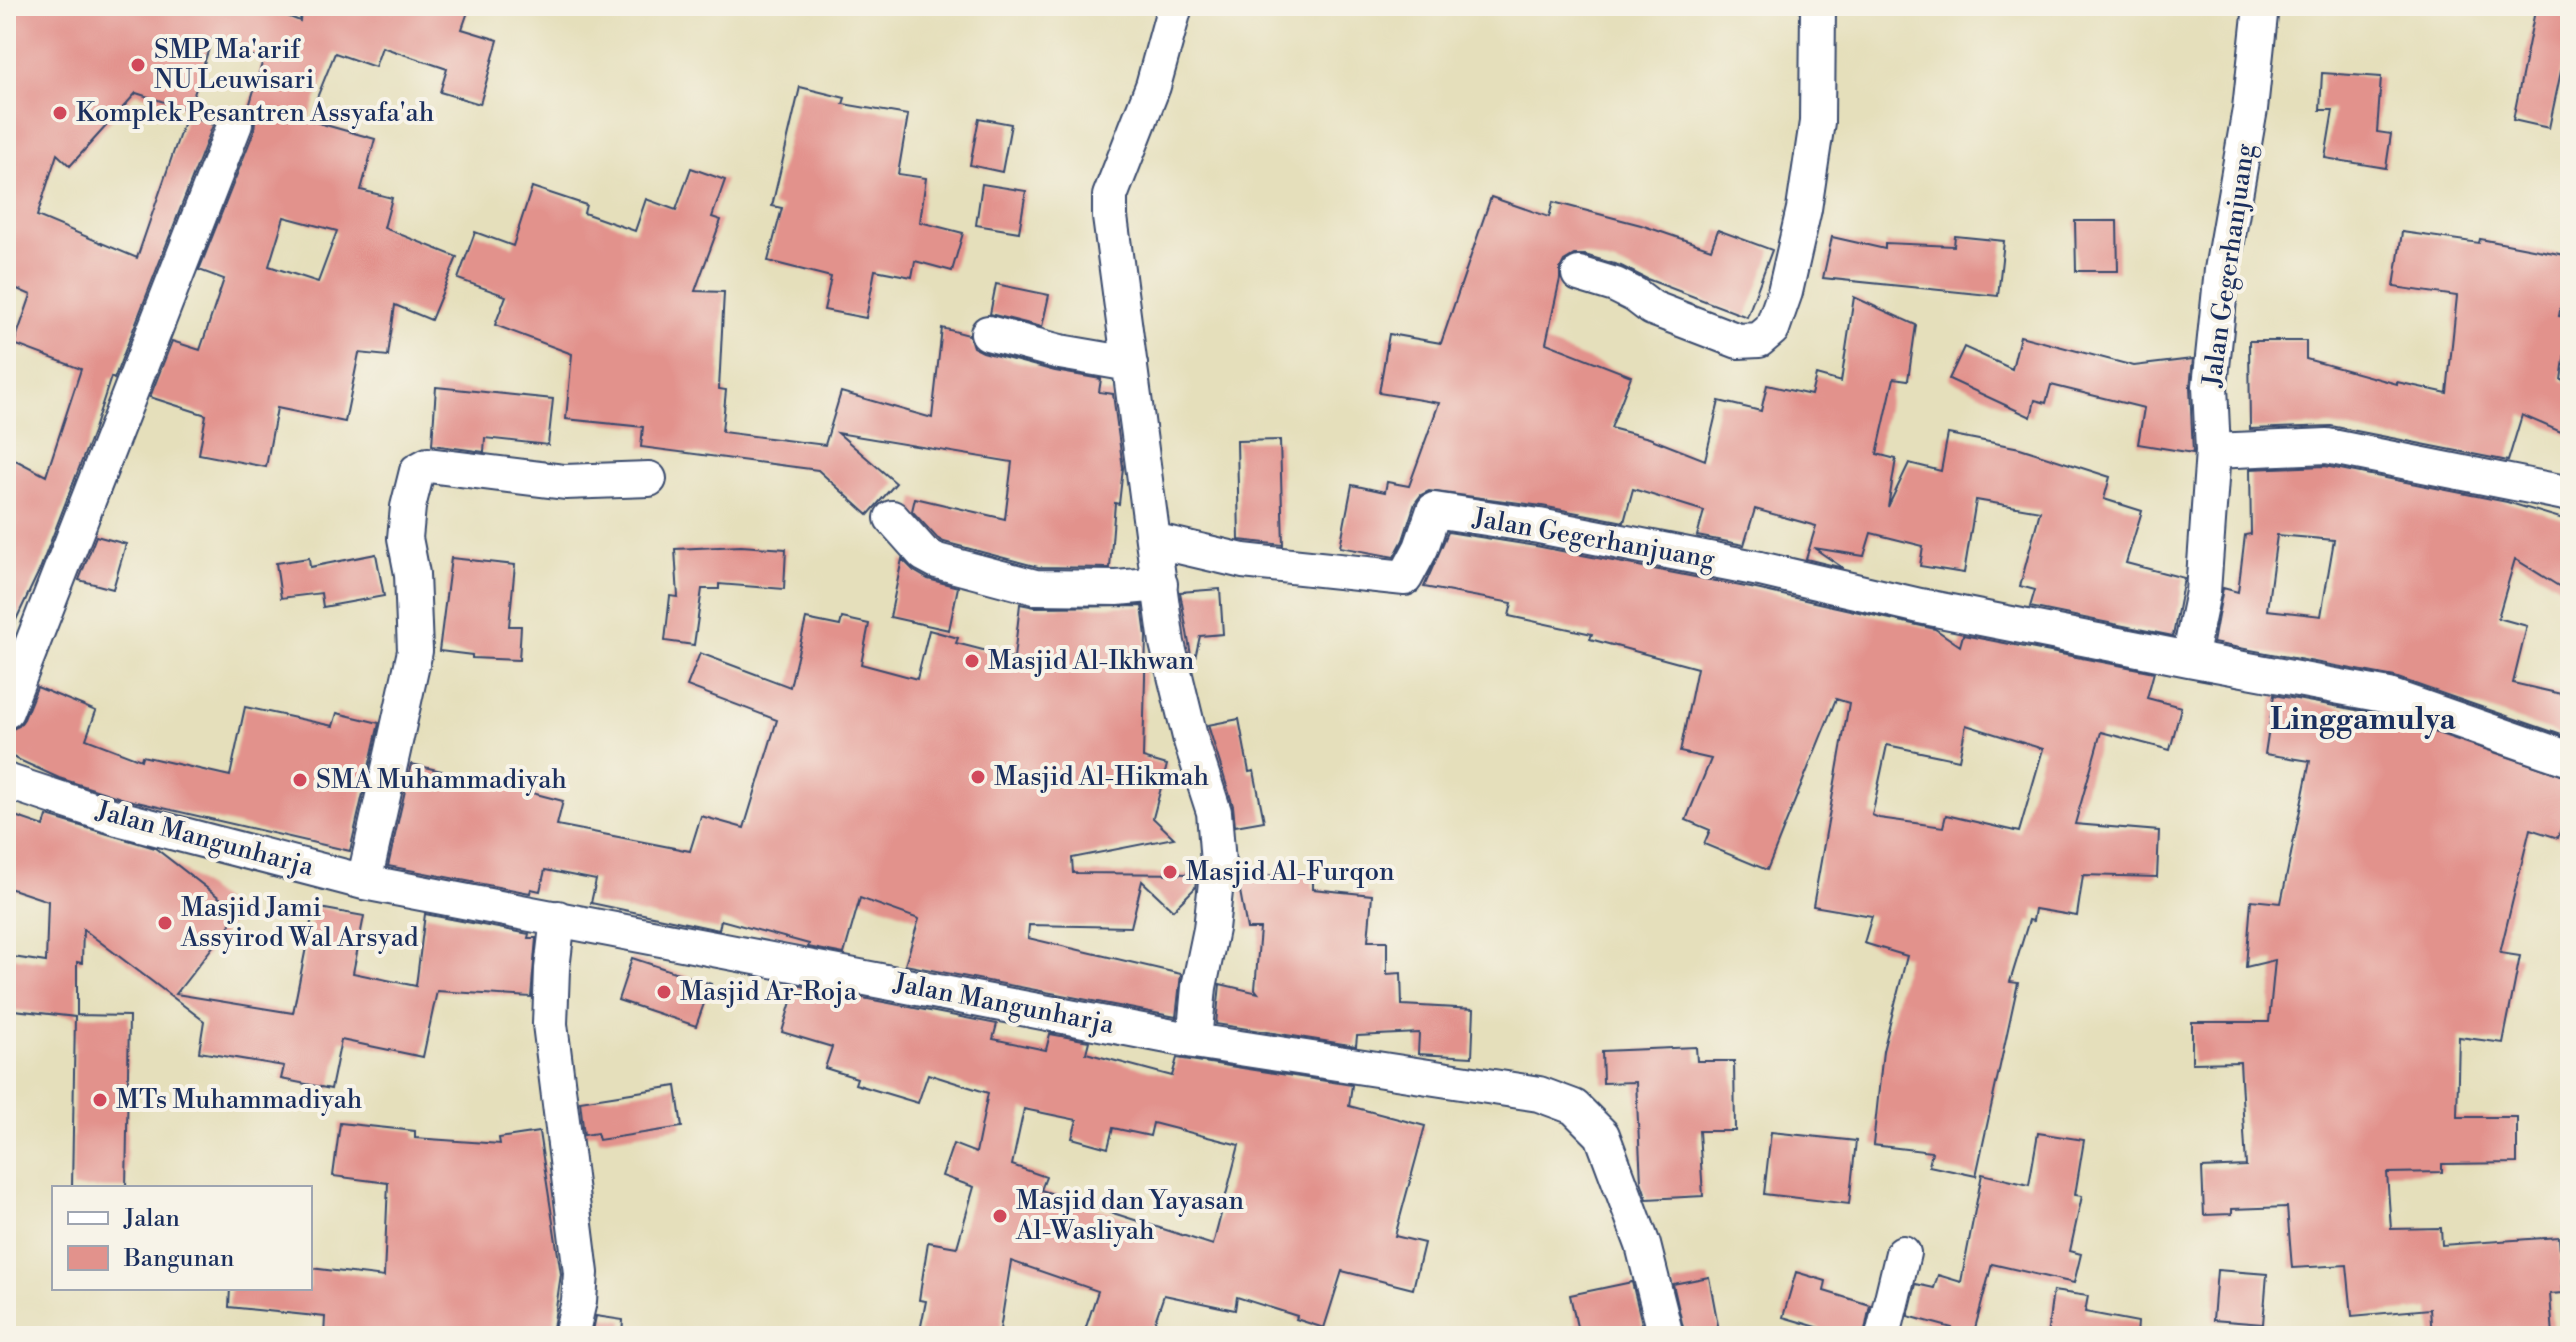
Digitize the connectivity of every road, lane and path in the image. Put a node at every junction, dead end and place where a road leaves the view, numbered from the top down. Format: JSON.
{"nodes":[{"id":1,"x":1175,"y":6,"type":"edge"},
{"id":2,"x":1818,"y":6,"type":"edge"},
{"id":3,"x":2261,"y":6,"type":"edge"},
{"id":4,"x":235,"y":124,"type":"dead end"},
{"id":5,"x":1579,"y":274,"type":"dead end"},
{"id":6,"x":988,"y":333,"type":"dead end"},
{"id":7,"x":1130,"y":364,"type":"junction"},
{"id":8,"x":2213,"y":451,"type":"junction"},
{"id":9,"x":649,"y":479,"type":"dead end"},
{"id":10,"x":2570,"y":494,"type":"edge"},
{"id":11,"x":892,"y":518,"type":"dead end"},
{"id":12,"x":1153,"y":540,"type":"junction"},
{"id":13,"x":1160,"y":584,"type":"junction"},
{"id":14,"x":2189,"y":659,"type":"junction"},
{"id":15,"x":6,"y":711,"type":"edge"},
{"id":16,"x":2570,"y":759,"type":"edge"},
{"id":17,"x":6,"y":781,"type":"edge"},
{"id":18,"x":364,"y":882,"type":"junction"},
{"id":19,"x":558,"y":918,"type":"junction"},
{"id":20,"x":1194,"y":1041,"type":"junction"},
{"id":21,"x":1903,"y":1253,"type":"dead end"},
{"id":22,"x":571,"y":1336,"type":"edge"},
{"id":23,"x":1666,"y":1336,"type":"edge"},
{"id":24,"x":1883,"y":1336,"type":"edge"}],
"edges":[{"from":1,"to":7,"type":"street"},
{"from":2,"to":5,"type":"street"},
{"from":3,"to":8,"type":"street","name":"Jalan Gegerhanjuang"},
{"from":4,"to":15,"type":"street"},
{"from":6,"to":7,"type":"street"},
{"from":7,"to":12,"type":"street"},
{"from":8,"to":10,"type":"street"},
{"from":8,"to":14,"type":"street","name":"Jalan Gegerhanjuang"},
{"from":9,"to":18,"type":"street"},
{"from":11,"to":13,"type":"street"},
{"from":12,"to":13,"type":"street"},
{"from":12,"to":14,"type":"street","name":"Jalan Gegerhanjuang"},
{"from":13,"to":20,"type":"street"},
{"from":14,"to":16,"type":"street","name":"Jalan Gegerhanjuang"},
{"from":17,"to":18,"type":"street","name":"Jalan Mangunharja"},
{"from":18,"to":19,"type":"street","name":"Jalan Mangunharja"},
{"from":19,"to":20,"type":"street","name":"Jalan Mangunharja"},
{"from":19,"to":22,"type":"street"},
{"from":20,"to":23,"type":"street","name":"Jalan Mangunharja"},
{"from":21,"to":24,"type":"street"}]}
